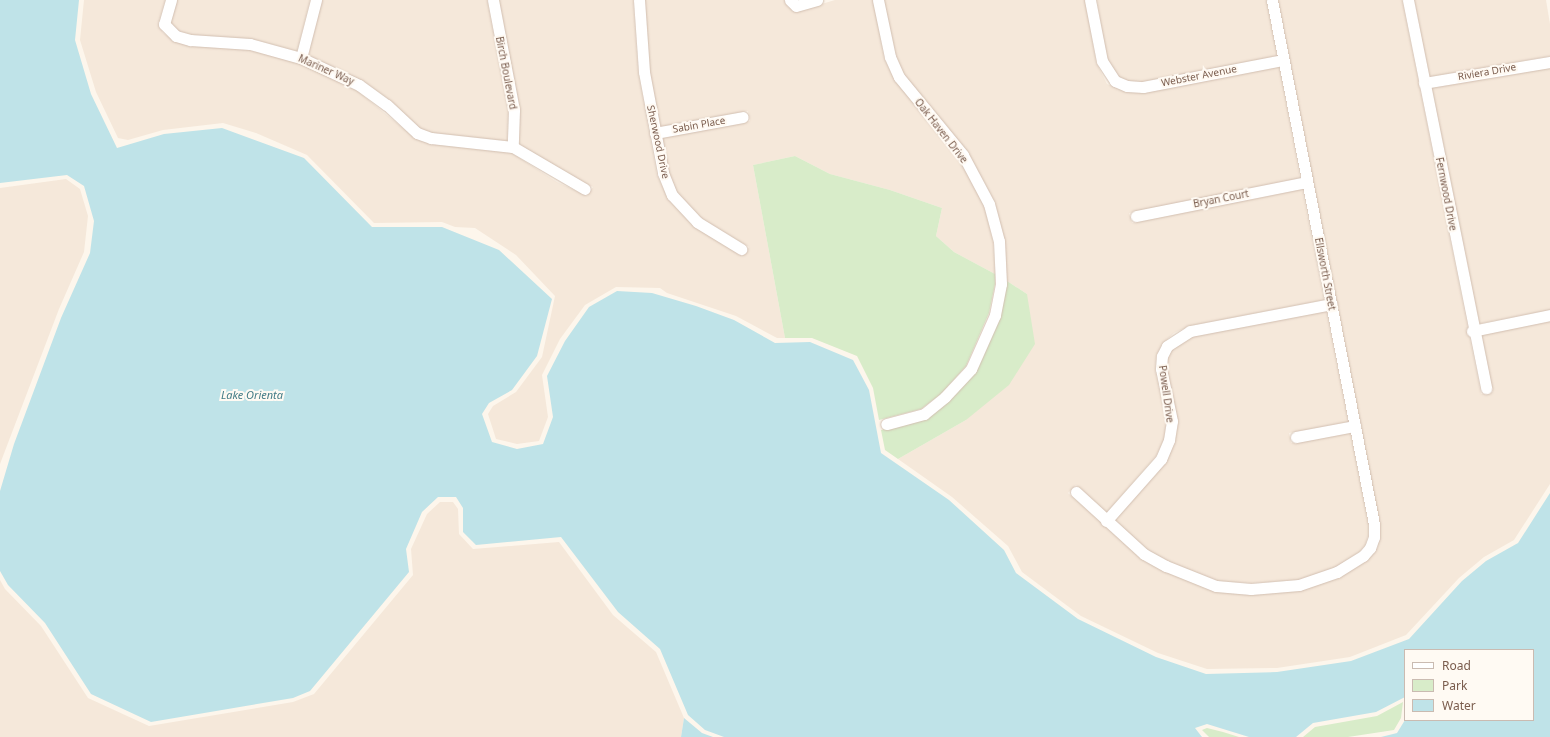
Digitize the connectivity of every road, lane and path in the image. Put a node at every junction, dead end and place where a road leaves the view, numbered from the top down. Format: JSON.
{"nodes":[{"id":1,"x":171,"y":0,"type":"edge"},
{"id":2,"x":316,"y":0,"type":"edge"},
{"id":3,"x":493,"y":0,"type":"edge"},
{"id":4,"x":639,"y":0,"type":"edge"},
{"id":5,"x":790,"y":0,"type":"edge"},
{"id":6,"x":817,"y":0,"type":"edge"},
{"id":7,"x":878,"y":0,"type":"edge"},
{"id":8,"x":1090,"y":0,"type":"edge"},
{"id":9,"x":1272,"y":0,"type":"edge"},
{"id":10,"x":1408,"y":0,"type":"edge"},
{"id":11,"x":301,"y":58,"type":"junction"},
{"id":12,"x":1283,"y":60,"type":"junction"},
{"id":13,"x":1550,"y":62,"type":"edge"},
{"id":14,"x":1424,"y":83,"type":"junction"},
{"id":15,"x":743,"y":117,"type":"dead end"},
{"id":16,"x":655,"y":133,"type":"junction"},
{"id":17,"x":512,"y":147,"type":"junction"},
{"id":18,"x":1306,"y":182,"type":"junction"},
{"id":19,"x":585,"y":189,"type":"dead end"},
{"id":20,"x":1136,"y":216,"type":"dead end"},
{"id":21,"x":741,"y":249,"type":"dead end"},
{"id":22,"x":1331,"y":304,"type":"junction"},
{"id":23,"x":1550,"y":315,"type":"edge"},
{"id":24,"x":1472,"y":331,"type":"junction"},
{"id":25,"x":1486,"y":388,"type":"dead end"},
{"id":26,"x":886,"y":424,"type":"dead end"},
{"id":27,"x":1355,"y":426,"type":"junction"},
{"id":28,"x":1296,"y":437,"type":"dead end"},
{"id":29,"x":1076,"y":492,"type":"dead end"},
{"id":30,"x":1106,"y":521,"type":"junction"}],
"edges":[{"from":1,"to":11,"type":"street","name":"Mariner Way"},
{"from":2,"to":11,"type":"street"},
{"from":3,"to":17,"type":"street","name":"Birch Boulevard"},
{"from":4,"to":16,"type":"street","name":"Sherwood Drive"},
{"from":5,"to":6,"type":"street"},
{"from":7,"to":26,"type":"street","name":"Oak Haven Drive"},
{"from":8,"to":12,"type":"street","name":"Webster Avenue"},
{"from":9,"to":12,"type":"street","name":"Ellsworth Street"},
{"from":10,"to":14,"type":"street","name":"Fernwood Drive"},
{"from":11,"to":17,"type":"street","name":"Mariner Way"},
{"from":12,"to":18,"type":"street","name":"Ellsworth Street"},
{"from":13,"to":14,"type":"street","name":"Riviera Drive"},
{"from":14,"to":24,"type":"street","name":"Fernwood Drive"},
{"from":15,"to":16,"type":"street","name":"Sabin Place"},
{"from":16,"to":21,"type":"street","name":"Sherwood Drive"},
{"from":17,"to":19,"type":"street","name":"Mariner Way"},
{"from":18,"to":20,"type":"street","name":"Bryan Court"},
{"from":18,"to":22,"type":"street","name":"Ellsworth Street"},
{"from":22,"to":27,"type":"street","name":"Ellsworth Street"},
{"from":22,"to":30,"type":"street","name":"Powell Drive"},
{"from":23,"to":24,"type":"street"},
{"from":24,"to":25,"type":"street","name":"Fernwood Drive"},
{"from":27,"to":28,"type":"street"},
{"from":27,"to":30,"type":"street","name":"Ellsworth Street"},
{"from":29,"to":30,"type":"street"}]}
